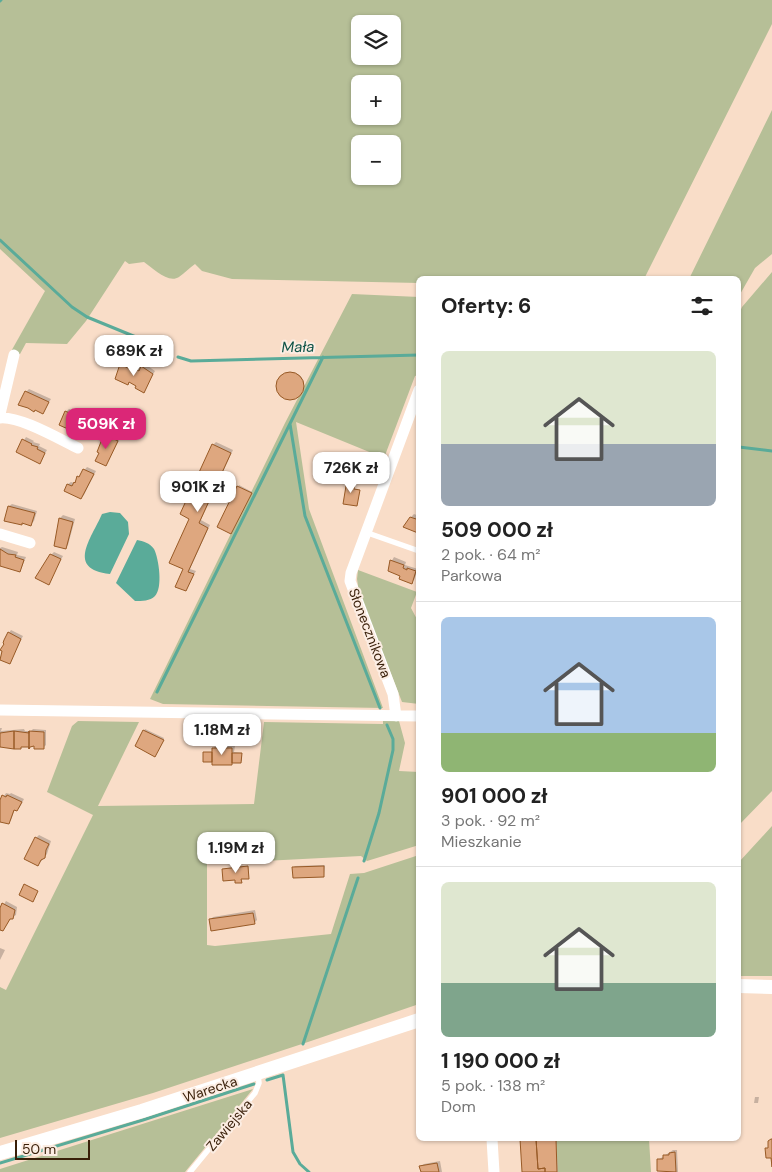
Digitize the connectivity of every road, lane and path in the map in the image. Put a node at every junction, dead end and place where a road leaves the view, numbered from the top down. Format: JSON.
{"nodes":[{"id":1,"x":14,"y":354,"type":"dead end"},
{"id":2,"x":415,"y":411,"type":"edge"},
{"id":3,"x":0,"y":414,"type":"edge"},
{"id":4,"x":0,"y":418,"type":"edge"},
{"id":5,"x":78,"y":448,"type":"dead end"},
{"id":6,"x":365,"y":532,"type":"junction"},
{"id":7,"x":0,"y":534,"type":"edge"},
{"id":8,"x":30,"y":542,"type":"dead end"},
{"id":9,"x":416,"y":550,"type":"edge"},
{"id":10,"x":0,"y":710,"type":"edge"},
{"id":11,"x":396,"y":716,"type":"junction"},
{"id":12,"x":416,"y":716,"type":"edge"},
{"id":13,"x":741,"y":986,"type":"edge"},
{"id":14,"x":772,"y":986,"type":"edge"},
{"id":15,"x":416,"y":1021,"type":"edge"},
{"id":16,"x":258,"y":1074,"type":"junction"},
{"id":17,"x":492,"y":1141,"type":"edge"},
{"id":18,"x":0,"y":1154,"type":"edge"},
{"id":19,"x":190,"y":1172,"type":"edge"},
{"id":20,"x":494,"y":1172,"type":"edge"}],
"edges":[{"from":1,"to":3,"type":"street"},
{"from":2,"to":6,"type":"street","name":"Słonecznikowa"},
{"from":4,"to":5,"type":"street"},
{"from":6,"to":9,"type":"lane"},
{"from":6,"to":11,"type":"street","name":"Słonecznikowa"},
{"from":7,"to":8,"type":"street"},
{"from":10,"to":11,"type":"street"},
{"from":11,"to":12,"type":"street"},
{"from":13,"to":14,"type":"street"},
{"from":15,"to":16,"type":"street","name":"Warecka"},
{"from":16,"to":18,"type":"street","name":"Warecka"},
{"from":16,"to":19,"type":"lane","name":"Zawiejska"},
{"from":17,"to":20,"type":"street"}]}
